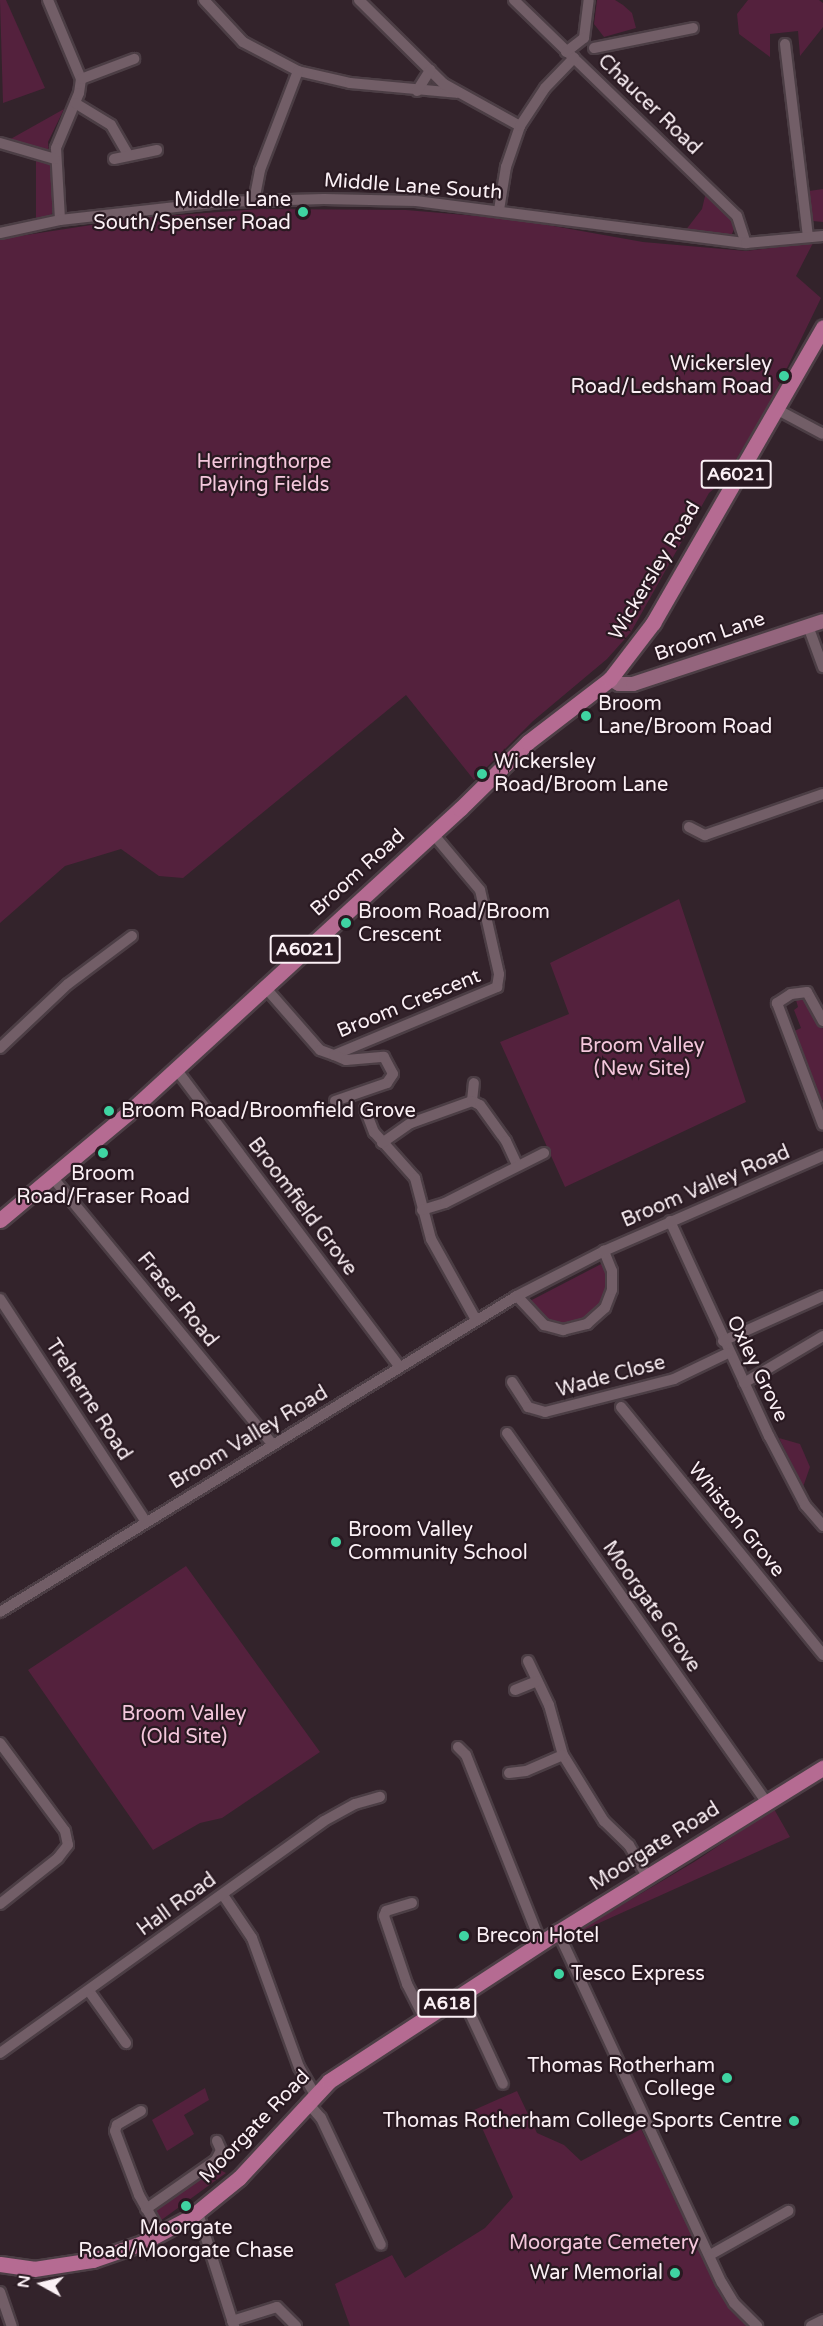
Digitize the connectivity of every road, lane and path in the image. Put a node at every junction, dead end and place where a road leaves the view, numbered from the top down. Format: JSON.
{"nodes":[{"id":1,"x":48,"y":0,"type":"edge"},
{"id":2,"x":204,"y":0,"type":"edge"},
{"id":3,"x":359,"y":0,"type":"edge"},
{"id":4,"x":514,"y":0,"type":"edge"},
{"id":5,"x":589,"y":0,"type":"edge"},
{"id":6,"x":693,"y":28,"type":"dead end"},
{"id":7,"x":590,"y":42,"type":"junction"},
{"id":8,"x":785,"y":44,"type":"dead end"},
{"id":9,"x":570,"y":55,"type":"junction"},
{"id":10,"x":134,"y":59,"type":"dead end"},
{"id":11,"x":583,"y":67,"type":"junction"},
{"id":12,"x":430,"y":70,"type":"junction"},
{"id":13,"x":298,"y":71,"type":"junction"},
{"id":14,"x":81,"y":79,"type":"junction"},
{"id":15,"x":417,"y":91,"type":"junction"},
{"id":16,"x":457,"y":93,"type":"junction"},
{"id":17,"x":75,"y":104,"type":"junction"},
{"id":18,"x":520,"y":126,"type":"junction"},
{"id":19,"x":0,"y":143,"type":"edge"},
{"id":20,"x":157,"y":150,"type":"dead end"},
{"id":21,"x":128,"y":155,"type":"junction"},
{"id":22,"x":55,"y":159,"type":"junction"},
{"id":23,"x":114,"y":159,"type":"dead end"},
{"id":24,"x":254,"y":201,"type":"junction"},
{"id":25,"x":499,"y":210,"type":"junction"},
{"id":26,"x":60,"y":220,"type":"junction"},
{"id":27,"x":0,"y":233,"type":"edge"},
{"id":28,"x":808,"y":236,"type":"junction"},
{"id":29,"x":823,"y":236,"type":"edge"},
{"id":30,"x":746,"y":243,"type":"junction"},
{"id":31,"x":823,"y":327,"type":"edge"},
{"id":32,"x":776,"y":409,"type":"junction"},
{"id":33,"x":823,"y":434,"type":"edge"},
{"id":34,"x":823,"y":621,"type":"edge"},
{"id":35,"x":808,"y":626,"type":"junction"},
{"id":36,"x":823,"y":667,"type":"edge"},
{"id":37,"x":610,"y":679,"type":"junction"},
{"id":38,"x":823,"y":794,"type":"edge"},
{"id":39,"x":690,"y":827,"type":"dead end"},
{"id":40,"x":434,"y":834,"type":"junction"},
{"id":41,"x":132,"y":936,"type":"dead end"},
{"id":42,"x":264,"y":986,"type":"junction"},
{"id":43,"x":823,"y":1021,"type":"edge"},
{"id":44,"x":0,"y":1048,"type":"edge"},
{"id":45,"x":334,"y":1054,"type":"junction"},
{"id":46,"x":176,"y":1069,"type":"junction"},
{"id":47,"x":474,"y":1083,"type":"dead end"},
{"id":48,"x":335,"y":1101,"type":"dead end"},
{"id":49,"x":472,"y":1101,"type":"junction"},
{"id":50,"x":365,"y":1109,"type":"dead end"},
{"id":51,"x":823,"y":1125,"type":"edge"},
{"id":52,"x":382,"y":1143,"type":"junction"},
{"id":53,"x":544,"y":1153,"type":"dead end"},
{"id":54,"x":823,"y":1156,"type":"edge"},
{"id":55,"x":517,"y":1165,"type":"junction"},
{"id":56,"x":53,"y":1178,"type":"junction"},
{"id":57,"x":422,"y":1210,"type":"junction"},
{"id":58,"x":2,"y":1216,"type":"edge"},
{"id":59,"x":670,"y":1221,"type":"junction"},
{"id":60,"x":604,"y":1251,"type":"junction"},
{"id":61,"x":517,"y":1296,"type":"junction"},
{"id":62,"x":823,"y":1296,"type":"edge"},
{"id":63,"x":0,"y":1299,"type":"edge"},
{"id":64,"x":476,"y":1320,"type":"junction"},
{"id":65,"x":823,"y":1336,"type":"edge"},
{"id":66,"x":723,"y":1341,"type":"junction"},
{"id":67,"x":728,"y":1353,"type":"junction"},
{"id":68,"x":400,"y":1367,"type":"junction"},
{"id":69,"x":512,"y":1382,"type":"dead end"},
{"id":70,"x":744,"y":1383,"type":"junction"},
{"id":71,"x":621,"y":1407,"type":"dead end"},
{"id":72,"x":507,"y":1433,"type":"dead end"},
{"id":73,"x":273,"y":1446,"type":"junction"},
{"id":74,"x":146,"y":1522,"type":"junction"},
{"id":75,"x":823,"y":1526,"type":"edge"},
{"id":76,"x":0,"y":1612,"type":"edge"},
{"id":77,"x":823,"y":1655,"type":"edge"},
{"id":78,"x":528,"y":1661,"type":"dead end"},
{"id":79,"x":537,"y":1681,"type":"junction"},
{"id":80,"x":515,"y":1690,"type":"dead end"},
{"id":81,"x":0,"y":1743,"type":"edge"},
{"id":82,"x":458,"y":1747,"type":"dead end"},
{"id":83,"x":562,"y":1755,"type":"junction"},
{"id":84,"x":823,"y":1768,"type":"edge"},
{"id":85,"x":509,"y":1773,"type":"dead end"},
{"id":86,"x":380,"y":1797,"type":"dead end"},
{"id":87,"x":766,"y":1801,"type":"junction"},
{"id":88,"x":648,"y":1878,"type":"junction"},
{"id":89,"x":223,"y":1895,"type":"junction"},
{"id":90,"x":412,"y":1903,"type":"dead end"},
{"id":91,"x":0,"y":1904,"type":"edge"},
{"id":92,"x":558,"y":1932,"type":"junction"},
{"id":93,"x":541,"y":1943,"type":"junction"},
{"id":94,"x":89,"y":1991,"type":"junction"},
{"id":95,"x":461,"y":1994,"type":"junction"},
{"id":96,"x":424,"y":2018,"type":"junction"},
{"id":97,"x":126,"y":2043,"type":"dead end"},
{"id":98,"x":0,"y":2053,"type":"edge"},
{"id":99,"x":503,"y":2084,"type":"dead end"},
{"id":100,"x":310,"y":2097,"type":"junction"},
{"id":101,"x":141,"y":2111,"type":"dead end"},
{"id":102,"x":217,"y":2141,"type":"dead end"},
{"id":103,"x":146,"y":2209,"type":"junction"},
{"id":104,"x":788,"y":2211,"type":"dead end"},
{"id":105,"x":198,"y":2213,"type":"junction"},
{"id":106,"x":161,"y":2234,"type":"junction"},
{"id":107,"x":381,"y":2245,"type":"dead end"},
{"id":108,"x":710,"y":2255,"type":"junction"},
{"id":109,"x":0,"y":2264,"type":"edge"},
{"id":110,"x":0,"y":2292,"type":"edge"},
{"id":111,"x":823,"y":2320,"type":"edge"},
{"id":112,"x":233,"y":2323,"type":"edge"},
{"id":113,"x":12,"y":2326,"type":"edge"},
{"id":114,"x":296,"y":2326,"type":"edge"},
{"id":115,"x":757,"y":2326,"type":"edge"},
{"id":116,"x":811,"y":2326,"type":"edge"}],
"edges":[{"from":1,"to":14,"type":"street"},
{"from":2,"to":13,"type":"street"},
{"from":3,"to":12,"type":"street"},
{"from":4,"to":9,"type":"street","name":"Chaucer Road"},
{"from":5,"to":7,"type":"street"},
{"from":6,"to":7,"type":"street"},
{"from":7,"to":9,"type":"street"},
{"from":7,"to":11,"type":"street"},
{"from":8,"to":28,"type":"street"},
{"from":9,"to":11,"type":"street","name":"Chaucer Road"},
{"from":9,"to":18,"type":"street"},
{"from":10,"to":14,"type":"street"},
{"from":11,"to":30,"type":"street","name":"Chaucer Road"},
{"from":12,"to":15,"type":"street"},
{"from":12,"to":16,"type":"street"},
{"from":13,"to":15,"type":"street"},
{"from":13,"to":24,"type":"street"},
{"from":14,"to":17,"type":"street"},
{"from":15,"to":16,"type":"street"},
{"from":16,"to":18,"type":"street"},
{"from":17,"to":21,"type":"street"},
{"from":17,"to":22,"type":"street"},
{"from":18,"to":25,"type":"street"},
{"from":19,"to":22,"type":"street"},
{"from":20,"to":21,"type":"street"},
{"from":21,"to":23,"type":"street"},
{"from":22,"to":26,"type":"street"},
{"from":24,"to":25,"type":"street","name":"Middle Lane South"},
{"from":24,"to":26,"type":"street","name":"Middle Lane South"},
{"from":25,"to":30,"type":"street","name":"Middle Lane South"},
{"from":26,"to":27,"type":"street","name":"Middle Lane South"},
{"from":28,"to":29,"type":"street","name":"Middle Lane South"},
{"from":28,"to":30,"type":"street","name":"Middle Lane South"},
{"from":31,"to":32,"type":"main road","name":"Wickersley Road","number":"A6021"},
{"from":32,"to":33,"type":"street"},
{"from":32,"to":37,"type":"main road","name":"Wickersley Road","number":"A6021"},
{"from":34,"to":35,"type":"main road","name":"Broom Lane"},
{"from":35,"to":36,"type":"street"},
{"from":35,"to":37,"type":"main road","name":"Broom Lane"},
{"from":37,"to":40,"type":"main road","name":"Broom Road","number":"A6021"},
{"from":38,"to":39,"type":"street"},
{"from":40,"to":42,"type":"main road","name":"Broom Road","number":"A6021"},
{"from":40,"to":45,"type":"street","name":"Broom Crescent"},
{"from":41,"to":44,"type":"street"},
{"from":42,"to":45,"type":"street","name":"Broom Crescent"},
{"from":42,"to":46,"type":"main road","name":"Broom Road","number":"A6021"},
{"from":43,"to":51,"type":"street"},
{"from":45,"to":48,"type":"street"},
{"from":46,"to":56,"type":"main road","name":"Broom Road","number":"A6021"},
{"from":46,"to":68,"type":"street","name":"Broomfield Grove"},
{"from":47,"to":49,"type":"street"},
{"from":49,"to":52,"type":"street"},
{"from":49,"to":55,"type":"street"},
{"from":50,"to":52,"type":"street"},
{"from":52,"to":57,"type":"street"},
{"from":53,"to":55,"type":"street"},
{"from":54,"to":59,"type":"street","name":"Broom Valley Road"},
{"from":55,"to":57,"type":"street"},
{"from":56,"to":58,"type":"main road","name":"Broom Road","number":"A6021"},
{"from":56,"to":73,"type":"street","name":"Fraser Road"},
{"from":57,"to":64,"type":"street"},
{"from":59,"to":60,"type":"street","name":"Broom Valley Road"},
{"from":59,"to":66,"type":"street","name":"Oxley Grove"},
{"from":60,"to":61,"type":"street","name":"Broom Valley Road"},
{"from":60,"to":61,"type":"street"},
{"from":61,"to":64,"type":"street","name":"Broom Valley Road"},
{"from":62,"to":66,"type":"street"},
{"from":63,"to":74,"type":"street","name":"Treherne Road"},
{"from":64,"to":68,"type":"street","name":"Broom Valley Road"},
{"from":65,"to":70,"type":"street"},
{"from":66,"to":67,"type":"street","name":"Oxley Grove"},
{"from":67,"to":69,"type":"street","name":"Wade Close"},
{"from":67,"to":70,"type":"street","name":"Oxley Grove"},
{"from":68,"to":73,"type":"street","name":"Broom Valley Road"},
{"from":70,"to":75,"type":"street","name":"Oxley Grove"},
{"from":71,"to":77,"type":"street","name":"Whiston Grove"},
{"from":72,"to":87,"type":"street","name":"Moorgate Grove"},
{"from":73,"to":74,"type":"street","name":"Broom Valley Road"},
{"from":74,"to":76,"type":"street","name":"Broom Valley Road"},
{"from":78,"to":79,"type":"street"},
{"from":79,"to":80,"type":"street"},
{"from":79,"to":83,"type":"street"},
{"from":81,"to":91,"type":"street"},
{"from":82,"to":93,"type":"street"},
{"from":83,"to":85,"type":"street"},
{"from":83,"to":88,"type":"street"},
{"from":84,"to":87,"type":"main road","name":"Moorgate Road","number":"A618"},
{"from":86,"to":89,"type":"street","name":"Hall Road"},
{"from":87,"to":88,"type":"main road","name":"Moorgate Road","number":"A618"},
{"from":88,"to":92,"type":"main road","name":"Moorgate Road","number":"A618"},
{"from":89,"to":94,"type":"street","name":"Hall Road"},
{"from":89,"to":100,"type":"street"},
{"from":90,"to":96,"type":"street"},
{"from":92,"to":93,"type":"main road","name":"Moorgate Road","number":"A618"},
{"from":92,"to":108,"type":"street"},
{"from":93,"to":95,"type":"main road","name":"Moorgate Road","number":"A618"},
{"from":94,"to":97,"type":"street"},
{"from":94,"to":98,"type":"street","name":"Hall Road"},
{"from":95,"to":96,"type":"main road","name":"Moorgate Road","number":"A618"},
{"from":95,"to":99,"type":"street"},
{"from":96,"to":100,"type":"main road","name":"Moorgate Road","number":"A618"},
{"from":100,"to":105,"type":"main road","name":"Moorgate Road","number":"A618"},
{"from":100,"to":107,"type":"street"},
{"from":101,"to":103,"type":"street"},
{"from":102,"to":103,"type":"street"},
{"from":103,"to":106,"type":"street"},
{"from":104,"to":108,"type":"street"},
{"from":105,"to":106,"type":"main road","name":"Moorgate Road","number":"A618"},
{"from":105,"to":112,"type":"street"},
{"from":106,"to":109,"type":"main road","name":"Moorgate Road","number":"A618"},
{"from":108,"to":115,"type":"street"},
{"from":110,"to":113,"type":"street"},
{"from":111,"to":116,"type":"street"},
{"from":112,"to":114,"type":"street"}]}
